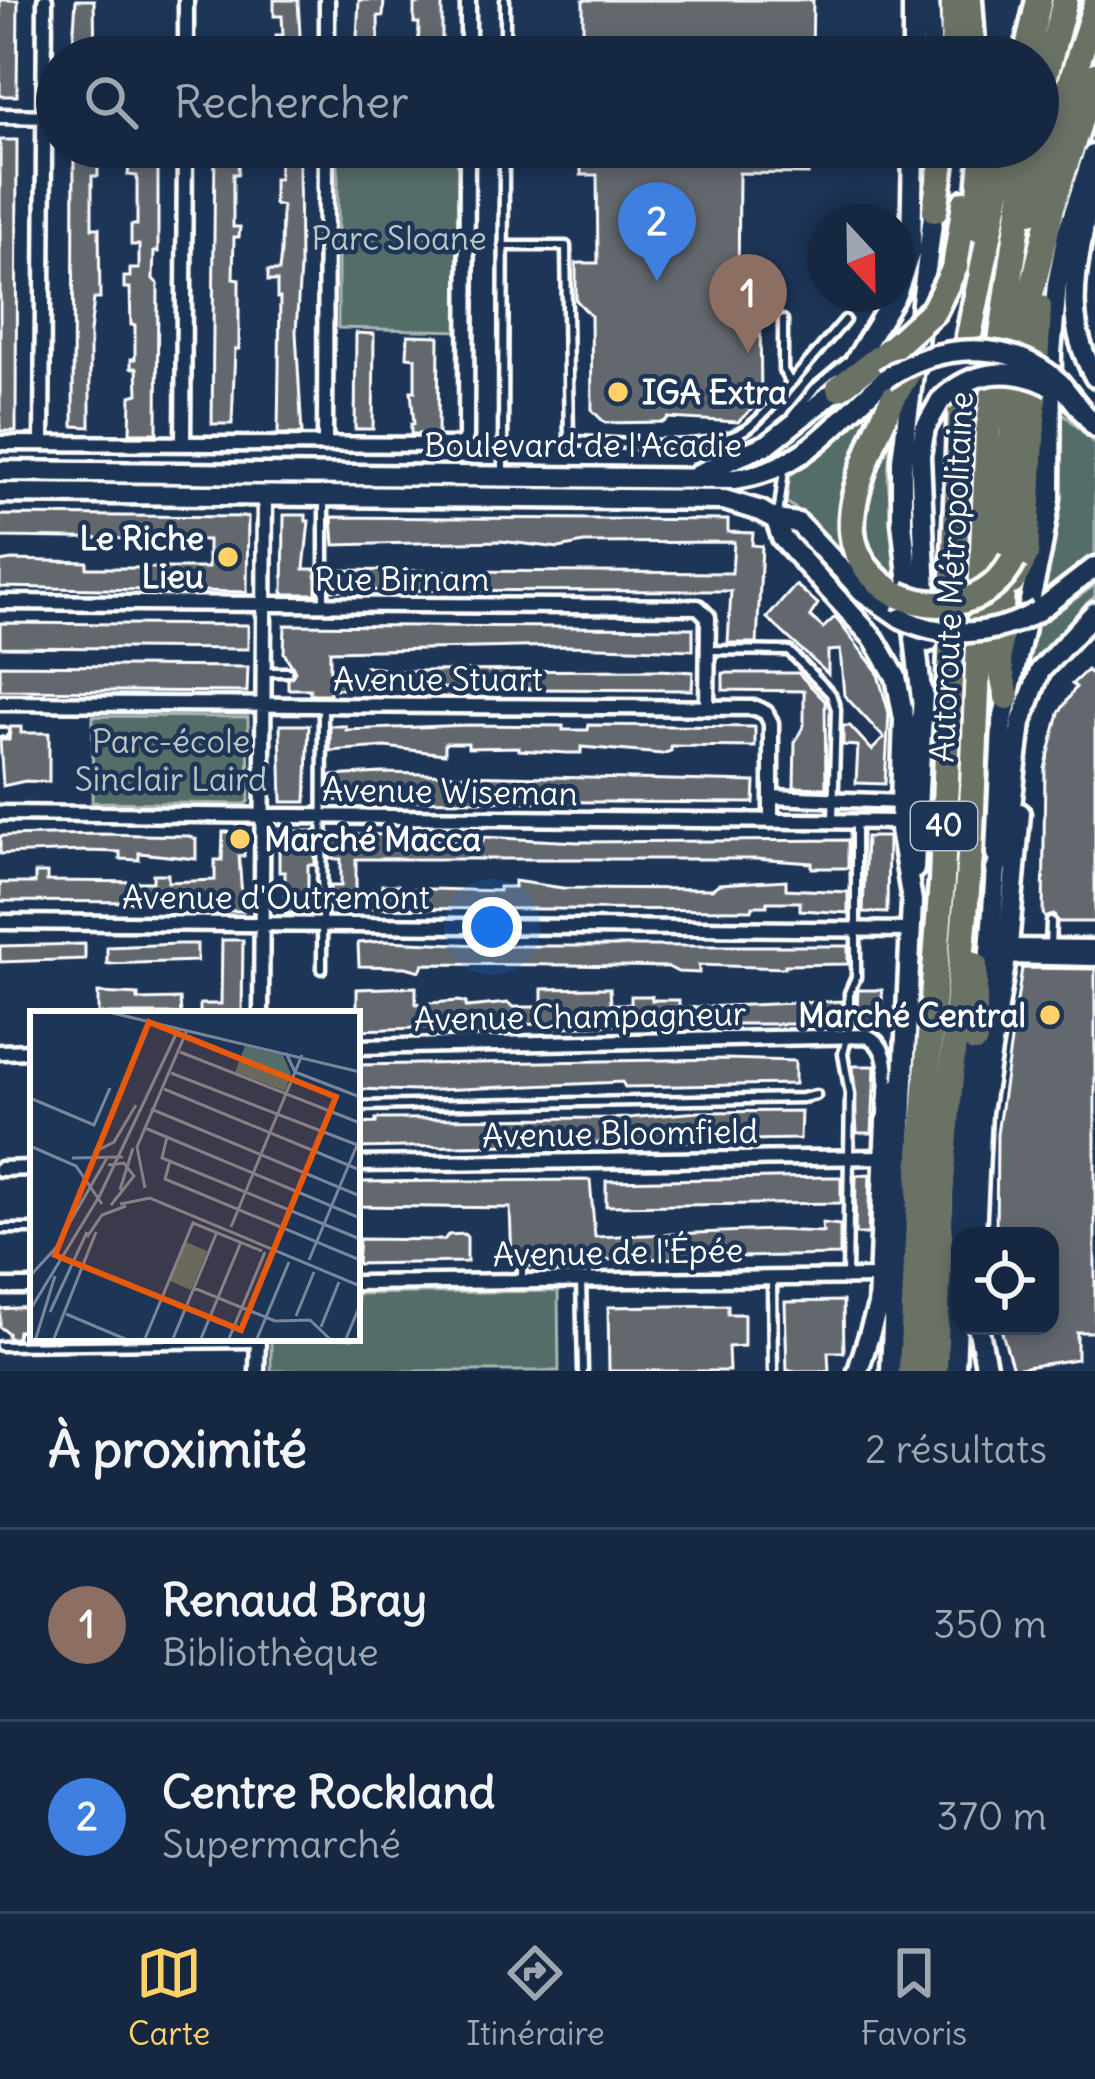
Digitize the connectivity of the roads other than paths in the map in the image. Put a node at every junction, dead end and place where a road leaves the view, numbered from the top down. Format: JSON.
{"nodes":[{"id":1,"x":45,"y":0,"type":"edge"},
{"id":2,"x":186,"y":0,"type":"edge"},
{"id":3,"x":327,"y":0,"type":"edge"},
{"id":4,"x":468,"y":0,"type":"edge"},
{"id":5,"x":505,"y":0,"type":"edge"},
{"id":6,"x":914,"y":0,"type":"edge"},
{"id":7,"x":929,"y":0,"type":"edge"},
{"id":8,"x":940,"y":0,"type":"edge"},
{"id":9,"x":954,"y":0,"type":"edge"},
{"id":10,"x":969,"y":0,"type":"edge"},
{"id":11,"x":983,"y":0,"type":"edge"},
{"id":12,"x":1039,"y":0,"type":"edge"},
{"id":13,"x":1065,"y":0,"type":"edge"},
{"id":14,"x":1093,"y":10,"type":"edge"},
{"id":15,"x":47,"y":36,"type":"edge"},
{"id":16,"x":186,"y":36,"type":"edge"},
{"id":17,"x":327,"y":36,"type":"edge"},
{"id":18,"x":468,"y":36,"type":"edge"},
{"id":19,"x":505,"y":36,"type":"edge"},
{"id":20,"x":914,"y":36,"type":"edge"},
{"id":21,"x":933,"y":36,"type":"edge"},
{"id":22,"x":937,"y":36,"type":"edge"},
{"id":23,"x":953,"y":36,"type":"edge"},
{"id":24,"x":972,"y":36,"type":"edge"},
{"id":25,"x":985,"y":36,"type":"edge"},
{"id":26,"x":1031,"y":36,"type":"edge"},
{"id":27,"x":1056,"y":36,"type":"edge"},
{"id":28,"x":1095,"y":75,"type":"edge"},
{"id":29,"x":0,"y":116,"type":"edge"},
{"id":30,"x":36,"y":117,"type":"edge"},
{"id":31,"x":1059,"y":118,"type":"edge"},
{"id":32,"x":1094,"y":151,"type":"edge"},
{"id":33,"x":50,"y":168,"type":"edge"},
{"id":34,"x":185,"y":168,"type":"edge"},
{"id":35,"x":326,"y":168,"type":"edge"},
{"id":36,"x":467,"y":168,"type":"edge"},
{"id":37,"x":504,"y":168,"type":"edge"},
{"id":38,"x":912,"y":168,"type":"edge"},
{"id":39,"x":937,"y":168,"type":"edge"},
{"id":40,"x":968,"y":168,"type":"edge"},
{"id":41,"x":982,"y":168,"type":"edge"},
{"id":42,"x":1002,"y":168,"type":"edge"},
{"id":43,"x":1026,"y":168,"type":"edge"},
{"id":44,"x":1043,"y":168,"type":"edge"},
{"id":45,"x":911,"y":204,"type":"edge"},
{"id":46,"x":935,"y":210,"type":"joint"},
{"id":47,"x":503,"y":245,"type":"junction"},
{"id":48,"x":1041,"y":250,"type":"junction"},
{"id":49,"x":1008,"y":280,"type":"junction"},
{"id":50,"x":884,"y":312,"type":"edge"},
{"id":51,"x":783,"y":320,"type":"dead end"},
{"id":52,"x":845,"y":320,"type":"dead end"},
{"id":53,"x":858,"y":352,"type":"junction"},
{"id":54,"x":1089,"y":352,"type":"edge"},
{"id":55,"x":914,"y":364,"type":"junction"},
{"id":56,"x":1095,"y":377,"type":"edge"},
{"id":57,"x":790,"y":383,"type":"junction"},
{"id":58,"x":839,"y":388,"type":"junction"},
{"id":59,"x":1063,"y":390,"type":"junction"},
{"id":60,"x":951,"y":400,"type":"junction"},
{"id":61,"x":1095,"y":428,"type":"edge"},
{"id":62,"x":785,"y":430,"type":"junction"},
{"id":63,"x":0,"y":443,"type":"edge"},
{"id":64,"x":42,"y":443,"type":"junction"},
{"id":65,"x":183,"y":445,"type":"junction"},
{"id":66,"x":325,"y":446,"type":"junction"},
{"id":67,"x":784,"y":466,"type":"junction"},
{"id":68,"x":0,"y":471,"type":"edge"},
{"id":69,"x":503,"y":476,"type":"junction"},
{"id":70,"x":693,"y":476,"type":"junction"},
{"id":71,"x":0,"y":493,"type":"edge"},
{"id":72,"x":265,"y":496,"type":"junction"},
{"id":73,"x":324,"y":497,"type":"junction"},
{"id":74,"x":776,"y":520,"type":"junction"},
{"id":75,"x":1095,"y":567,"type":"edge"},
{"id":76,"x":0,"y":602,"type":"edge"},
{"id":77,"x":263,"y":605,"type":"junction"},
{"id":78,"x":324,"y":605,"type":"junction"},
{"id":79,"x":900,"y":606,"type":"junction"},
{"id":80,"x":1095,"y":612,"type":"edge"},
{"id":81,"x":708,"y":650,"type":"junction"},
{"id":82,"x":263,"y":672,"type":"junction"},
{"id":83,"x":288,"y":672,"type":"dead end"},
{"id":84,"x":1007,"y":697,"type":"junction"},
{"id":85,"x":922,"y":700,"type":"junction"},
{"id":86,"x":0,"y":703,"type":"edge"},
{"id":87,"x":263,"y":704,"type":"junction"},
{"id":88,"x":323,"y":705,"type":"junction"},
{"id":89,"x":707,"y":708,"type":"junction"},
{"id":90,"x":1017,"y":754,"type":"junction"},
{"id":91,"x":771,"y":797,"type":"junction"},
{"id":92,"x":834,"y":801,"type":"junction"},
{"id":93,"x":901,"y":812,"type":"junction"},
{"id":94,"x":0,"y":813,"type":"edge"},
{"id":95,"x":262,"y":815,"type":"junction"},
{"id":96,"x":324,"y":817,"type":"junction"},
{"id":97,"x":771,"y":821,"type":"junction"},
{"id":98,"x":833,"y":821,"type":"junction"},
{"id":99,"x":856,"y":821,"type":"junction"},
{"id":100,"x":970,"y":856,"type":"junction"},
{"id":101,"x":997,"y":870,"type":"junction"},
{"id":102,"x":912,"y":902,"type":"junction"},
{"id":103,"x":0,"y":922,"type":"edge"},
{"id":104,"x":1051,"y":922,"type":"dead end"},
{"id":105,"x":261,"y":924,"type":"junction"},
{"id":106,"x":323,"y":924,"type":"junction"},
{"id":107,"x":855,"y":929,"type":"junction"},
{"id":108,"x":910,"y":930,"type":"junction"},
{"id":109,"x":1050,"y":946,"type":"junction"},
{"id":110,"x":1095,"y":946,"type":"edge"},
{"id":111,"x":1007,"y":951,"type":"junction"},
{"id":112,"x":1095,"y":959,"type":"edge"},
{"id":113,"x":322,"y":969,"type":"dead end"},
{"id":114,"x":261,"y":1011,"type":"edge"},
{"id":115,"x":846,"y":1038,"type":"junction"},
{"id":116,"x":975,"y":1040,"type":"junction"},
{"id":117,"x":360,"y":1047,"type":"edge"},
{"id":118,"x":30,"y":1051,"type":"edge"},
{"id":119,"x":0,"y":1052,"type":"edge"},
{"id":120,"x":905,"y":1072,"type":"junction"},
{"id":121,"x":816,"y":1095,"type":"dead end"},
{"id":122,"x":360,"y":1106,"type":"edge"},
{"id":123,"x":886,"y":1121,"type":"junction"},
{"id":124,"x":884,"y":1156,"type":"junction"},
{"id":125,"x":848,"y":1157,"type":"junction"},
{"id":126,"x":360,"y":1164,"type":"edge"},
{"id":127,"x":30,"y":1168,"type":"edge"},
{"id":128,"x":0,"y":1169,"type":"edge"},
{"id":129,"x":975,"y":1227,"type":"edge"},
{"id":130,"x":522,"y":1261,"type":"dead end"},
{"id":131,"x":589,"y":1261,"type":"dead end"},
{"id":132,"x":847,"y":1275,"type":"junction"},
{"id":133,"x":772,"y":1276,"type":"junction"},
{"id":134,"x":531,"y":1277,"type":"junction"},
{"id":135,"x":880,"y":1277,"type":"junction"},
{"id":136,"x":585,"y":1279,"type":"junction"},
{"id":137,"x":360,"y":1283,"type":"edge"},
{"id":138,"x":981,"y":1335,"type":"edge"},
{"id":139,"x":215,"y":1341,"type":"edge"},
{"id":140,"x":258,"y":1341,"type":"edge"},
{"id":141,"x":0,"y":1346,"type":"edge"},
{"id":142,"x":257,"y":1371,"type":"edge"},
{"id":143,"x":583,"y":1371,"type":"edge"},
{"id":144,"x":773,"y":1371,"type":"edge"},
{"id":145,"x":858,"y":1371,"type":"edge"},
{"id":146,"x":891,"y":1371,"type":"edge"},
{"id":147,"x":911,"y":1371,"type":"edge"},
{"id":148,"x":934,"y":1371,"type":"edge"},
{"id":149,"x":955,"y":1371,"type":"edge"},
{"id":150,"x":987,"y":1371,"type":"edge"}],
"edges":[{"from":1,"to":15,"type":"street"},
{"from":2,"to":16,"type":"street"},
{"from":3,"to":17,"type":"street"},
{"from":4,"to":18,"type":"street"},
{"from":5,"to":19,"type":"lane"},
{"from":6,"to":20,"type":"main road"},
{"from":7,"to":21,"type":"main road"},
{"from":8,"to":22,"type":"main road"},
{"from":9,"to":23,"type":"highway"},
{"from":10,"to":24,"type":"highway"},
{"from":11,"to":25,"type":"highway"},
{"from":12,"to":26,"type":"highway"},
{"from":13,"to":27,"type":"highway"},
{"from":14,"to":31,"type":"highway"},
{"from":28,"to":48,"type":"highway"},
{"from":29,"to":30,"type":"street"},
{"from":32,"to":54,"type":"main road"},
{"from":32,"to":84,"type":"main road"},
{"from":33,"to":64,"type":"street"},
{"from":34,"to":65,"type":"street"},
{"from":35,"to":66,"type":"street"},
{"from":36,"to":66,"type":"street"},
{"from":37,"to":47,"type":"lane"},
{"from":38,"to":45,"type":"main road"},
{"from":39,"to":46,"type":"highway"},
{"from":40,"to":58,"type":"highway","bridge":true},
{"from":41,"to":42,"type":"highway"},
{"from":43,"to":49,"type":"highway","name":"Autoroute Métropolitaine","number":"40"},
{"from":44,"to":49,"type":"highway"},
{"from":46,"to":55,"type":"main road"},
{"from":47,"to":57,"type":"lane"},
{"from":47,"to":69,"type":"lane"},
{"from":48,"to":79,"type":"highway","bridge":true},
{"from":48,"to":84,"type":"highway"},
{"from":49,"to":100,"type":"highway","name":"Autoroute Métropolitaine","number":"40"},
{"from":50,"to":53,"type":"main road"},
{"from":51,"to":57,"type":"lane"},
{"from":52,"to":57,"type":"lane"},
{"from":53,"to":58,"type":"main road"},
{"from":53,"to":62,"type":"lane"},
{"from":54,"to":56,"type":"main road"},
{"from":55,"to":79,"type":"highway"},
{"from":55,"to":85,"type":"main road"},
{"from":58,"to":62,"type":"main road"},
{"from":59,"to":60,"type":"main road","bridge":true},
{"from":59,"to":61,"type":"main road","name":"Boulevard de l'Acadie"},
{"from":59,"to":67,"type":"main road","name":"Boulevard de l'Acadie","bridge":true},
{"from":60,"to":85,"type":"main road"},
{"from":60,"to":147,"type":"highway","name":"Autoroute Métropolitaine","number":"40"},
{"from":62,"to":67,"type":"lane"},
{"from":62,"to":70,"type":"main road"},
{"from":63,"to":64,"type":"street"},
{"from":64,"to":65,"type":"street"},
{"from":65,"to":66,"type":"street"},
{"from":67,"to":70,"type":"main road","name":"Boulevard de l'Acadie"},
{"from":67,"to":74,"type":"lane"},
{"from":68,"to":69,"type":"main road","name":"Boulevard de l'Acadie"},
{"from":69,"to":70,"type":"main road","name":"Boulevard de l'Acadie"},
{"from":71,"to":72,"type":"main road","name":"Boulevard de l'Acadie"},
{"from":72,"to":73,"type":"main road","name":"Boulevard de l'Acadie"},
{"from":72,"to":77,"type":"street"},
{"from":73,"to":74,"type":"main road","name":"Boulevard de l'Acadie"},
{"from":73,"to":78,"type":"lane"},
{"from":74,"to":79,"type":"main road","name":"Boulevard de l'Acadie"},
{"from":74,"to":93,"type":"main road"},
{"from":75,"to":79,"type":"main road","name":"Boulevard de l'Acadie","bridge":true},
{"from":76,"to":77,"type":"street","name":"Rue Birnam"},
{"from":77,"to":78,"type":"street","name":"Rue Birnam"},
{"from":77,"to":82,"type":"street"},
{"from":78,"to":81,"type":"street","name":"Rue Birnam"},
{"from":80,"to":90,"type":"main road"},
{"from":81,"to":89,"type":"street","name":"Rue Birnam"},
{"from":81,"to":92,"type":"lane"},
{"from":82,"to":83,"type":"lane"},
{"from":82,"to":87,"type":"street"},
{"from":84,"to":101,"type":"main road"},
{"from":85,"to":102,"type":"main road"},
{"from":86,"to":87,"type":"street","name":"Avenue Stuart"},
{"from":87,"to":88,"type":"street","name":"Avenue Stuart"},
{"from":87,"to":95,"type":"street"},
{"from":88,"to":89,"type":"street","name":"Avenue Stuart"},
{"from":88,"to":96,"type":"lane"},
{"from":89,"to":91,"type":"street","name":"Avenue Stuart"},
{"from":90,"to":101,"type":"main road"},
{"from":90,"to":111,"type":"main road"},
{"from":91,"to":92,"type":"street"},
{"from":91,"to":97,"type":"street","name":"Avenue Stuart"},
{"from":92,"to":93,"type":"street"},
{"from":92,"to":98,"type":"lane"},
{"from":93,"to":99,"type":"street","name":"Avenue Wiseman"},
{"from":93,"to":102,"type":"main road"},
{"from":94,"to":95,"type":"street","name":"Avenue Wiseman"},
{"from":95,"to":96,"type":"street","name":"Avenue Wiseman"},
{"from":95,"to":105,"type":"street"},
{"from":96,"to":97,"type":"street","name":"Avenue Wiseman"},
{"from":96,"to":106,"type":"lane"},
{"from":97,"to":98,"type":"street","name":"Avenue Wiseman"},
{"from":98,"to":99,"type":"street","name":"Avenue Wiseman"},
{"from":99,"to":107,"type":"lane"},
{"from":100,"to":116,"type":"highway"},
{"from":100,"to":148,"type":"highway","name":"Autoroute Métropolitaine","number":"40"},
{"from":101,"to":116,"type":"main road"},
{"from":102,"to":108,"type":"main road"},
{"from":103,"to":105,"type":"street","name":"Avenue d'Outremont"},
{"from":104,"to":109,"type":"lane"},
{"from":105,"to":106,"type":"street","name":"Avenue d'Outremont"},
{"from":105,"to":114,"type":"street"},
{"from":106,"to":107,"type":"street","name":"Avenue d'Outremont"},
{"from":106,"to":113,"type":"lane"},
{"from":107,"to":108,"type":"street","name":"Avenue d'Outremont"},
{"from":107,"to":115,"type":"lane"},
{"from":108,"to":120,"type":"main road"},
{"from":109,"to":110,"type":"street"},
{"from":109,"to":111,"type":"street"},
{"from":111,"to":112,"type":"street"},
{"from":111,"to":129,"type":"main road"},
{"from":115,"to":117,"type":"street","name":"Avenue Champagneur"},
{"from":115,"to":123,"type":"street","name":"Avenue Champagneur"},
{"from":115,"to":125,"type":"lane"},
{"from":116,"to":149,"type":"main road"},
{"from":118,"to":119,"type":"street"},
{"from":120,"to":123,"type":"main road"},
{"from":120,"to":146,"type":"main road"},
{"from":121,"to":122,"type":"lane"},
{"from":123,"to":124,"type":"main road"},
{"from":124,"to":125,"type":"street","name":"Avenue Bloomfield"},
{"from":124,"to":135,"type":"main road"},
{"from":125,"to":126,"type":"street","name":"Avenue Bloomfield"},
{"from":125,"to":132,"type":"lane"},
{"from":127,"to":128,"type":"street"},
{"from":130,"to":134,"type":"lane"},
{"from":131,"to":136,"type":"lane"},
{"from":132,"to":133,"type":"street","name":"Avenue de l'Épée"},
{"from":132,"to":135,"type":"street","name":"Avenue de l'Épée"},
{"from":133,"to":136,"type":"street","name":"Avenue de l'Épée"},
{"from":133,"to":144,"type":"lane"},
{"from":134,"to":136,"type":"street","name":"Avenue de l'Épée"},
{"from":134,"to":137,"type":"street","name":"Avenue de l'Épée"},
{"from":135,"to":145,"type":"main road"},
{"from":136,"to":143,"type":"lane"},
{"from":138,"to":150,"type":"main road"},
{"from":139,"to":141,"type":"lane"},
{"from":140,"to":142,"type":"street"}]}
